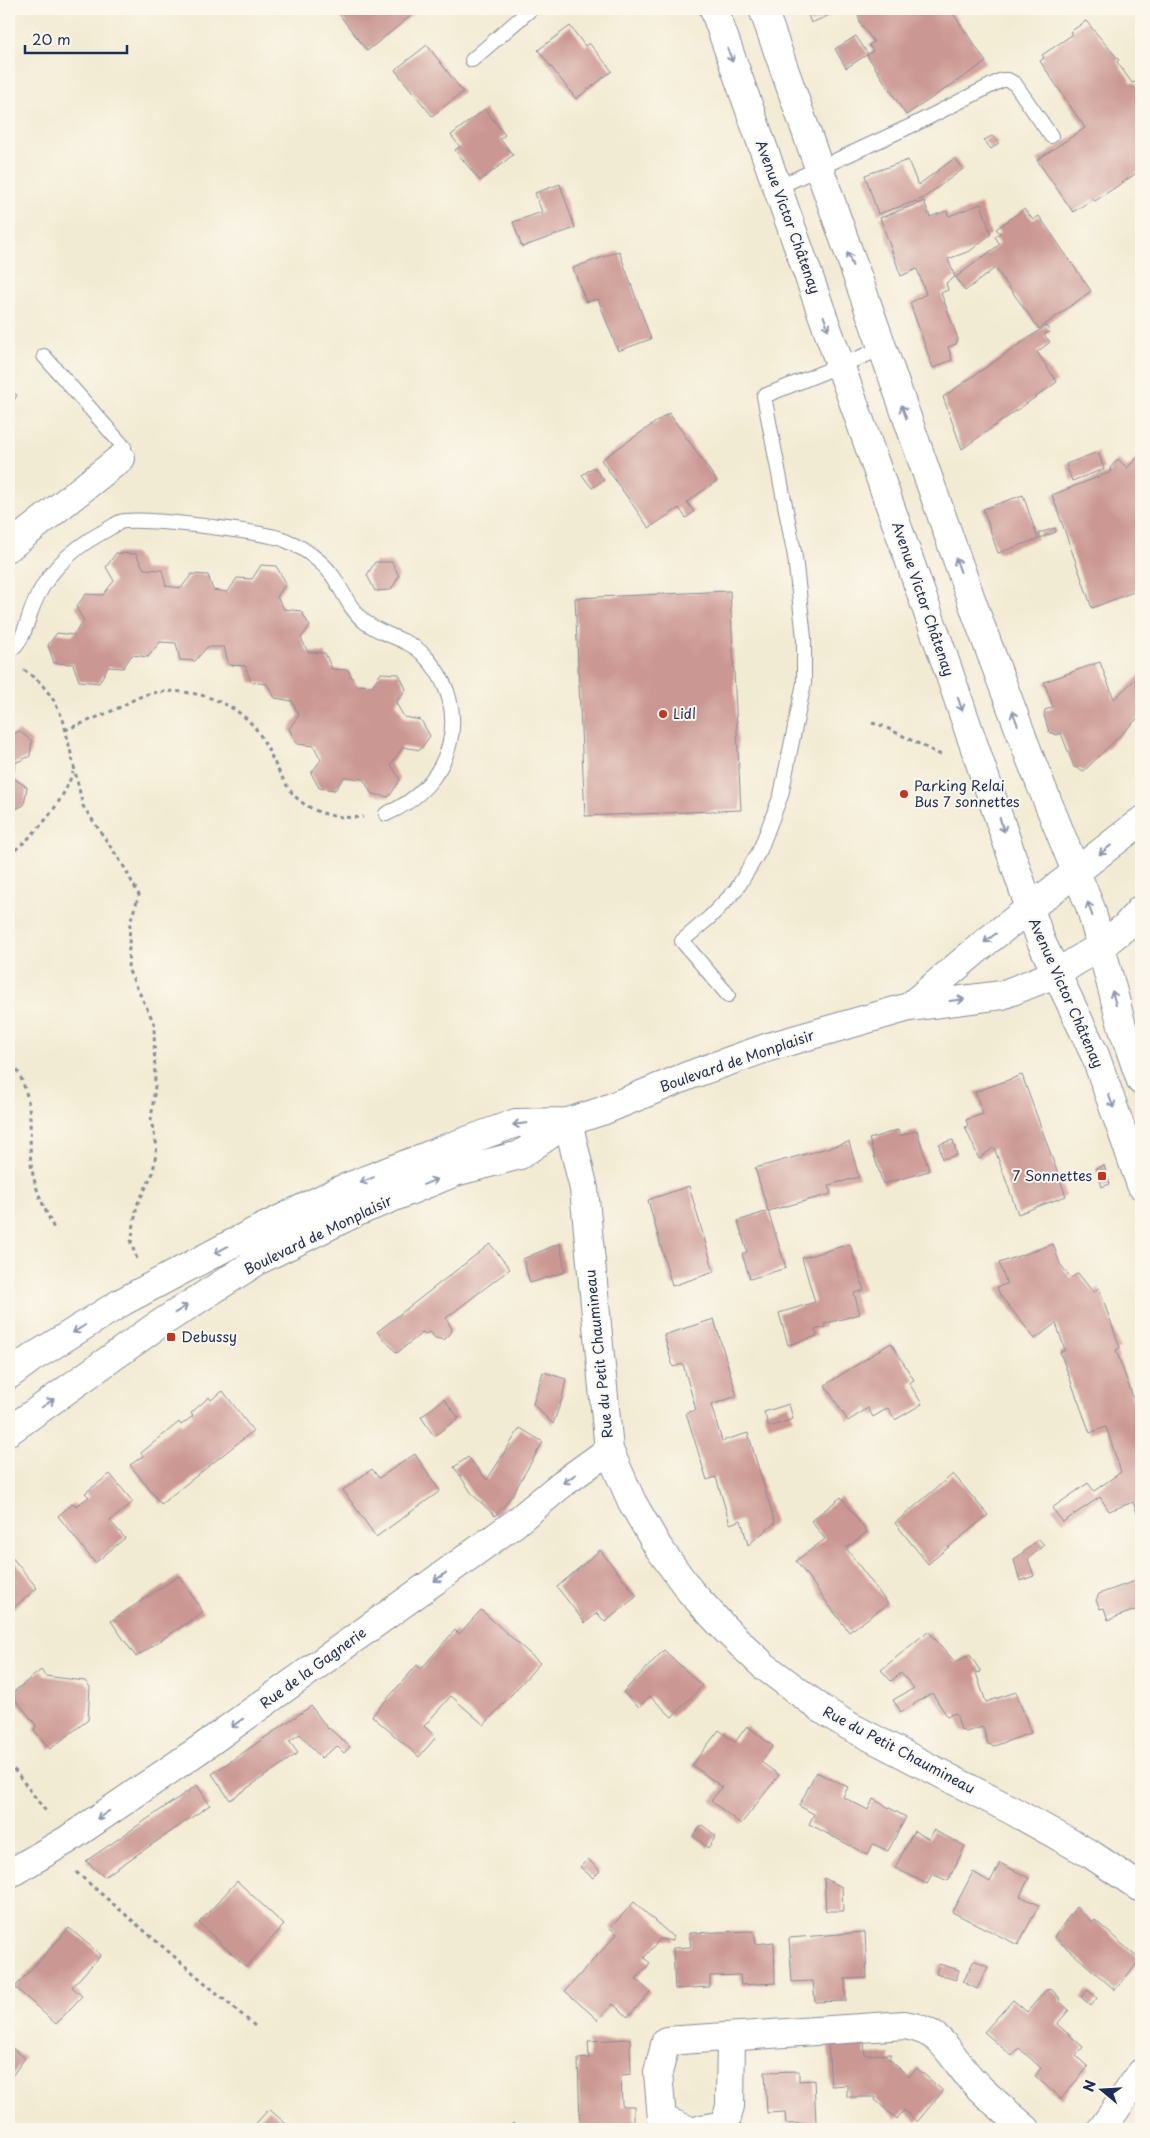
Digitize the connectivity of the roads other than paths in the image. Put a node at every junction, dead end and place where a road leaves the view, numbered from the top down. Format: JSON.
{"nodes":[{"id":1,"x":530,"y":9,"type":"edge"},
{"id":2,"x":714,"y":9,"type":"edge"},
{"id":3,"x":763,"y":9,"type":"edge"},
{"id":4,"x":472,"y":60,"type":"dead end"},
{"id":5,"x":1051,"y":136,"type":"dead end"},
{"id":6,"x":819,"y":169,"type":"junction"},
{"id":7,"x":778,"y":187,"type":"junction"},
{"id":8,"x":881,"y":349,"type":"junction"},
{"id":9,"x":44,"y":356,"type":"dead end"},
{"id":10,"x":840,"y":365,"type":"junction"},
{"id":11,"x":121,"y":458,"type":"joint"},
{"id":12,"x":9,"y":547,"type":"edge"},
{"id":13,"x":9,"y":651,"type":"edge"},
{"id":14,"x":386,"y":814,"type":"road end"},
{"id":15,"x":1141,"y":822,"type":"edge"},
{"id":16,"x":1076,"y":872,"type":"junction"},
{"id":17,"x":1029,"y":909,"type":"junction"},
{"id":18,"x":1141,"y":909,"type":"edge"},
{"id":19,"x":1102,"y":946,"type":"junction"},
{"id":20,"x":1055,"y":974,"type":"junction"},
{"id":21,"x":728,"y":995,"type":"dead end"},
{"id":22,"x":909,"y":1007,"type":"junction"},
{"id":23,"x":1141,"y":1082,"type":"edge"},
{"id":24,"x":568,"y":1122,"type":"junction"},
{"id":25,"x":1141,"y":1185,"type":"edge"},
{"id":26,"x":9,"y":1375,"type":"edge"},
{"id":27,"x":9,"y":1431,"type":"edge"},
{"id":28,"x":609,"y":1450,"type":"junction"},
{"id":29,"x":9,"y":1874,"type":"edge"},
{"id":30,"x":1141,"y":1888,"type":"edge"},
{"id":31,"x":730,"y":2038,"type":"junction"},
{"id":32,"x":1141,"y":2073,"type":"edge"},
{"id":33,"x":686,"y":2129,"type":"edge"},
{"id":34,"x":701,"y":2129,"type":"edge"},
{"id":35,"x":1026,"y":2129,"type":"edge"},
{"id":36,"x":1102,"y":2129,"type":"edge"}],
"edges":[{"from":1,"to":4,"type":"lane"},
{"from":2,"to":7,"type":"main road","name":"Avenue Victor Châtenay","one_way":true},
{"from":3,"to":6,"type":"main road"},
{"from":5,"to":6,"type":"lane"},
{"from":6,"to":7,"type":"lane"},
{"from":8,"to":6,"type":"main road","one_way":true},
{"from":7,"to":10,"type":"main road","name":"Avenue Victor Châtenay","one_way":true},
{"from":8,"to":10,"type":"lane"},
{"from":16,"to":8,"type":"main road","one_way":true},
{"from":9,"to":11,"type":"lane"},
{"from":10,"to":17,"type":"main road","name":"Avenue Victor Châtenay","one_way":true},
{"from":10,"to":21,"type":"lane"},
{"from":11,"to":12,"type":"main road"},
{"from":13,"to":14,"type":"lane"},
{"from":15,"to":16,"type":"main road","name":"Boulevard de Monplaisir","one_way":true},
{"from":16,"to":17,"type":"main road","name":"Boulevard de Monplaisir"},
{"from":19,"to":16,"type":"main road","one_way":true},
{"from":17,"to":20,"type":"main road","name":"Avenue Victor Châtenay"},
{"from":17,"to":22,"type":"main road","name":"Boulevard de Monplaisir","one_way":true},
{"from":18,"to":19,"type":"main road","name":"Boulevard de Monplaisir"},
{"from":19,"to":20,"type":"main road","name":"Boulevard de Monplaisir"},
{"from":23,"to":19,"type":"main road","one_way":true},
{"from":22,"to":20,"type":"main road","name":"Boulevard de Monplaisir","one_way":true},
{"from":20,"to":25,"type":"main road","name":"Avenue Victor Châtenay","one_way":true},
{"from":22,"to":24,"type":"main road","name":"Boulevard de Monplaisir"},
{"from":24,"to":26,"type":"main road","name":"Boulevard de Monplaisir","one_way":true},
{"from":27,"to":24,"type":"main road","name":"Boulevard de Monplaisir","one_way":true},
{"from":24,"to":28,"type":"main road","name":"Rue du Petit Chaumineau"},
{"from":28,"to":29,"type":"main road","name":"Rue de la Gagnerie","one_way":true},
{"from":28,"to":30,"type":"main road","name":"Rue du Petit Chaumineau"},
{"from":31,"to":33,"type":"main road"},
{"from":31,"to":34,"type":"main road"},
{"from":31,"to":35,"type":"main road"},
{"from":32,"to":36,"type":"main road"}]}
